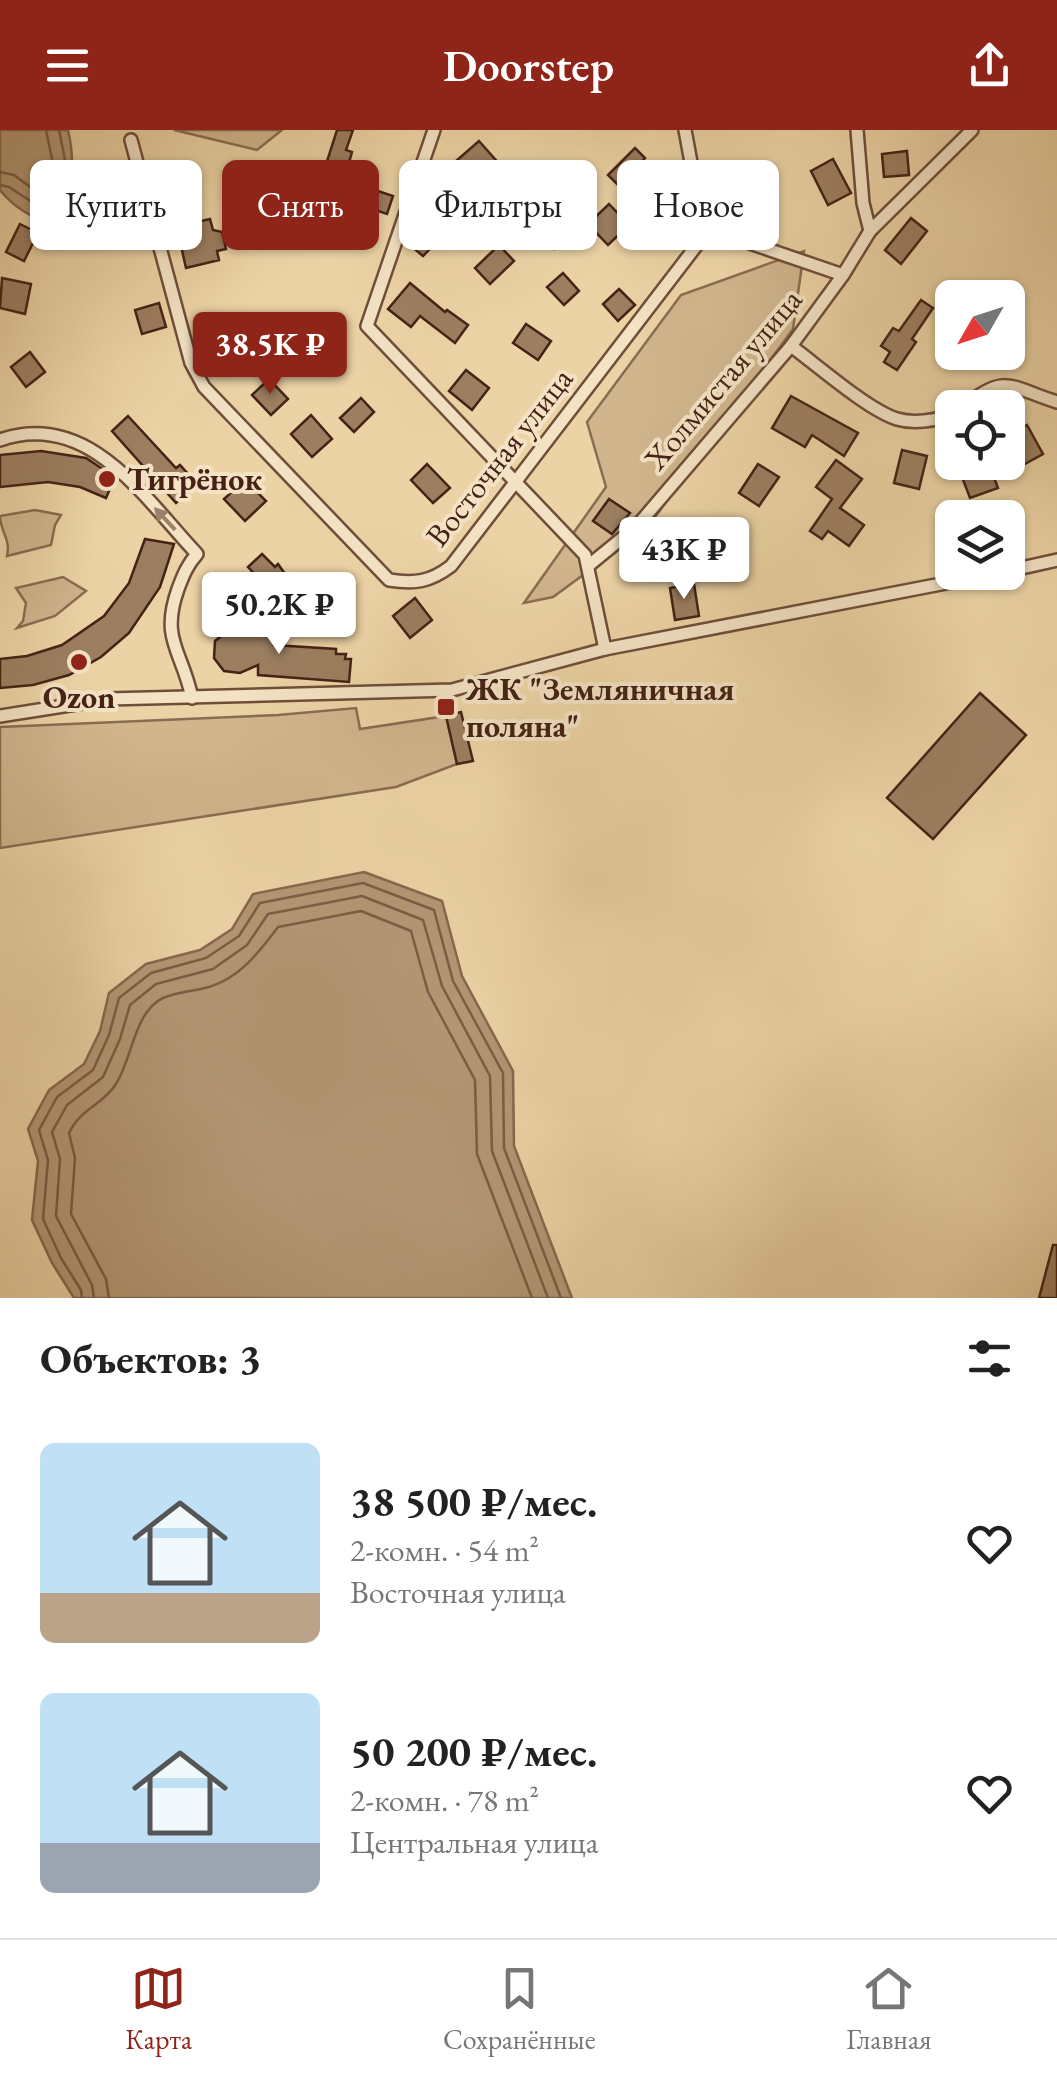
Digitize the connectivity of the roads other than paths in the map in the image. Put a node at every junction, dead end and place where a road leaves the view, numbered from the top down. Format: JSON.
{"nodes":[{"id":1,"x":434,"y":130,"type":"edge"},
{"id":2,"x":684,"y":130,"type":"edge"},
{"id":3,"x":857,"y":130,"type":"edge"},
{"id":4,"x":972,"y":130,"type":"edge"},
{"id":5,"x":131,"y":140,"type":"dead end"},
{"id":6,"x":690,"y":160,"type":"edge"},
{"id":7,"x":870,"y":231,"type":"junction"},
{"id":8,"x":693,"y":250,"type":"edge"},
{"id":9,"x":772,"y":250,"type":"edge"},
{"id":10,"x":843,"y":274,"type":"junction"},
{"id":11,"x":790,"y":346,"type":"junction"},
{"id":12,"x":988,"y":390,"type":"edge"},
{"id":13,"x":1023,"y":390,"type":"edge"},
{"id":14,"x":1025,"y":391,"type":"edge"},
{"id":15,"x":1057,"y":402,"type":"edge"},
{"id":16,"x":935,"y":419,"type":"edge"},
{"id":17,"x":0,"y":440,"type":"edge"},
{"id":18,"x":516,"y":484,"type":"junction"},
{"id":19,"x":1057,"y":560,"type":"edge"},
{"id":20,"x":588,"y":566,"type":"junction"},
{"id":21,"x":1025,"y":567,"type":"edge"},
{"id":22,"x":935,"y":585,"type":"edge"},
{"id":23,"x":605,"y":649,"type":"junction"},
{"id":24,"x":192,"y":698,"type":"junction"},
{"id":25,"x":0,"y":716,"type":"edge"}],
"edges":[{"from":1,"to":18,"type":"street"},
{"from":2,"to":6,"type":"street"},
{"from":3,"to":7,"type":"street"},
{"from":4,"to":7,"type":"street","name":"Холмистая улица"},
{"from":5,"to":18,"type":"street","name":"Восточная улица"},
{"from":7,"to":10,"type":"street","name":"Холмистая улица"},
{"from":8,"to":18,"type":"street","name":"Восточная улица"},
{"from":9,"to":10,"type":"street"},
{"from":10,"to":11,"type":"street","name":"Холмистая улица"},
{"from":11,"to":16,"type":"street"},
{"from":11,"to":20,"type":"street","name":"Холмистая улица"},
{"from":12,"to":13,"type":"street"},
{"from":14,"to":15,"type":"street"},
{"from":24,"to":17,"type":"street","one_way":true},
{"from":18,"to":20,"type":"street"},
{"from":19,"to":21,"type":"street"},
{"from":20,"to":23,"type":"street"},
{"from":22,"to":23,"type":"street"},
{"from":23,"to":24,"type":"street"},
{"from":24,"to":25,"type":"street"}]}
